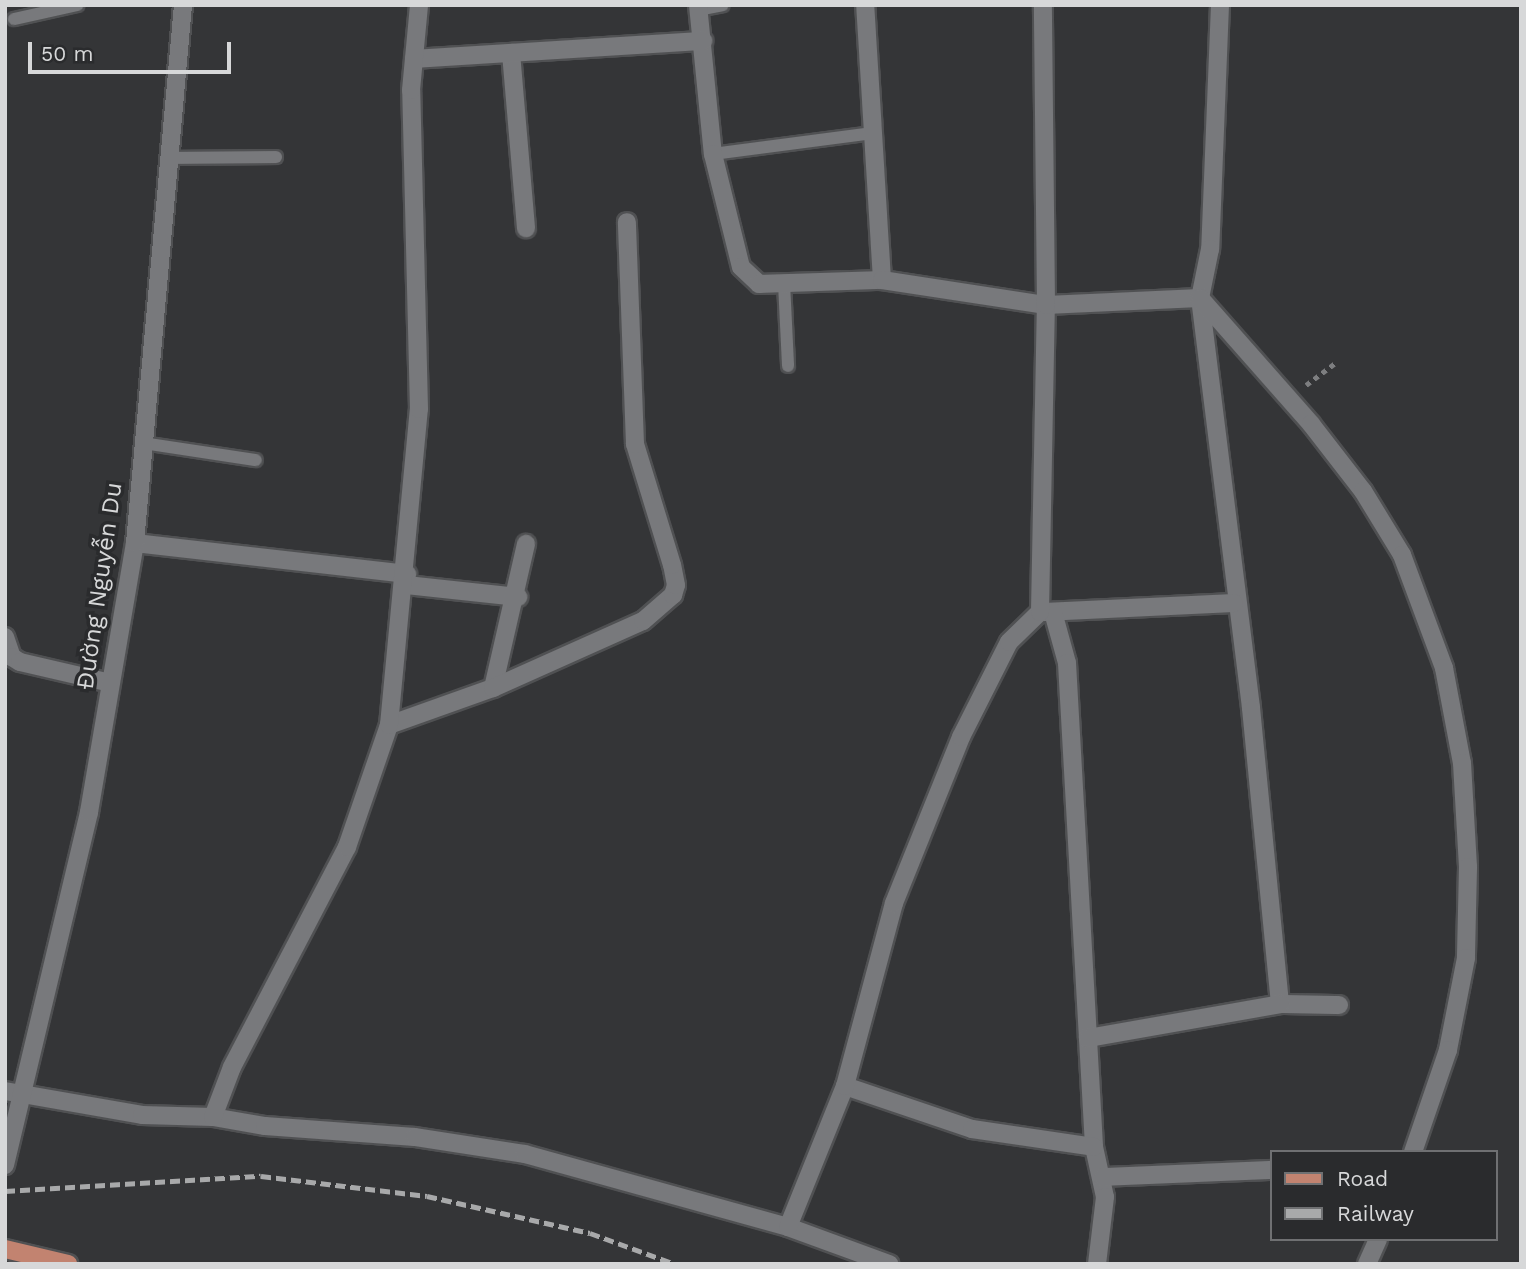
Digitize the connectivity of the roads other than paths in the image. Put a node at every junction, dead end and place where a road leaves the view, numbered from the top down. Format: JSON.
{"nodes":[{"id":1,"x":77,"y":5,"type":"edge"},
{"id":2,"x":183,"y":5,"type":"edge"},
{"id":3,"x":419,"y":5,"type":"edge"},
{"id":4,"x":723,"y":5,"type":"edge"},
{"id":5,"x":865,"y":5,"type":"edge"},
{"id":6,"x":1043,"y":5,"type":"edge"},
{"id":7,"x":1220,"y":5,"type":"edge"},
{"id":8,"x":698,"y":8,"type":"edge"},
{"id":9,"x":14,"y":19,"type":"dead end"},
{"id":10,"x":703,"y":41,"type":"junction"},
{"id":11,"x":511,"y":53,"type":"junction"},
{"id":12,"x":414,"y":59,"type":"junction"},
{"id":13,"x":873,"y":133,"type":"junction"},
{"id":14,"x":713,"y":154,"type":"junction"},
{"id":15,"x":275,"y":157,"type":"dead end"},
{"id":16,"x":168,"y":158,"type":"junction"},
{"id":17,"x":627,"y":222,"type":"dead end"},
{"id":18,"x":526,"y":228,"type":"dead end"},
{"id":19,"x":882,"y":280,"type":"junction"},
{"id":20,"x":784,"y":283,"type":"junction"},
{"id":21,"x":1200,"y":298,"type":"junction"},
{"id":22,"x":1046,"y":305,"type":"junction"},
{"id":23,"x":789,"y":366,"type":"dead end"},
{"id":24,"x":143,"y":443,"type":"junction"},
{"id":25,"x":256,"y":460,"type":"dead end"},
{"id":26,"x":135,"y":543,"type":"junction"},
{"id":27,"x":526,"y":544,"type":"dead end"},
{"id":28,"x":406,"y":580,"type":"junction"},
{"id":29,"x":518,"y":597,"type":"junction"},
{"id":30,"x":1234,"y":603,"type":"junction"},
{"id":31,"x":1047,"y":612,"type":"junction"},
{"id":32,"x":5,"y":637,"type":"edge"},
{"id":33,"x":9,"y":659,"type":"edge"},
{"id":34,"x":111,"y":683,"type":"junction"},
{"id":35,"x":493,"y":688,"type":"junction"},
{"id":36,"x":388,"y":725,"type":"junction"},
{"id":37,"x":1280,"y":1004,"type":"junction"},
{"id":38,"x":1339,"y":1005,"type":"dead end"},
{"id":39,"x":1088,"y":1038,"type":"junction"},
{"id":40,"x":845,"y":1086,"type":"junction"},
{"id":41,"x":13,"y":1091,"type":"edge"},
{"id":42,"x":213,"y":1117,"type":"junction"},
{"id":43,"x":1094,"y":1147,"type":"junction"},
{"id":44,"x":1414,"y":1150,"type":"edge"},
{"id":45,"x":5,"y":1165,"type":"edge"},
{"id":46,"x":1270,"y":1170,"type":"edge"},
{"id":47,"x":1103,"y":1177,"type":"junction"},
{"id":48,"x":788,"y":1227,"type":"junction"},
{"id":49,"x":1377,"y":1241,"type":"edge"},
{"id":50,"x":5,"y":1249,"type":"edge"},
{"id":51,"x":68,"y":1264,"type":"edge"},
{"id":52,"x":890,"y":1264,"type":"edge"},
{"id":53,"x":1097,"y":1264,"type":"edge"},
{"id":54,"x":1367,"y":1264,"type":"edge"}],
"edges":[{"from":1,"to":9,"type":"lane"},
{"from":2,"to":16,"type":"street","name":"Đường Nguyễn Du"},
{"from":3,"to":12,"type":"street"},
{"from":4,"to":8,"type":"lane"},
{"from":5,"to":13,"type":"street"},
{"from":6,"to":22,"type":"street"},
{"from":7,"to":21,"type":"street"},
{"from":8,"to":10,"type":"street"},
{"from":10,"to":11,"type":"street"},
{"from":10,"to":14,"type":"street"},
{"from":11,"to":12,"type":"street"},
{"from":11,"to":18,"type":"street"},
{"from":12,"to":28,"type":"street"},
{"from":13,"to":14,"type":"lane"},
{"from":13,"to":19,"type":"street"},
{"from":14,"to":20,"type":"street"},
{"from":15,"to":16,"type":"lane"},
{"from":16,"to":24,"type":"street","name":"Đường Nguyễn Du"},
{"from":17,"to":35,"type":"street"},
{"from":19,"to":20,"type":"street"},
{"from":19,"to":22,"type":"street"},
{"from":20,"to":23,"type":"lane"},
{"from":21,"to":22,"type":"street"},
{"from":21,"to":30,"type":"street"},
{"from":21,"to":44,"type":"street"},
{"from":22,"to":31,"type":"street"},
{"from":24,"to":25,"type":"lane"},
{"from":24,"to":26,"type":"street","name":"Đường Nguyễn Du"},
{"from":26,"to":28,"type":"street"},
{"from":26,"to":34,"type":"street","name":"Đường Nguyễn Du"},
{"from":27,"to":29,"type":"street"},
{"from":28,"to":29,"type":"street"},
{"from":28,"to":36,"type":"street"},
{"from":29,"to":35,"type":"street"},
{"from":30,"to":31,"type":"street"},
{"from":30,"to":37,"type":"street"},
{"from":31,"to":39,"type":"street"},
{"from":31,"to":40,"type":"street"},
{"from":32,"to":33,"type":"street"},
{"from":33,"to":34,"type":"street"},
{"from":34,"to":41,"type":"street","name":"Đường Nguyễn Du"},
{"from":35,"to":36,"type":"street"},
{"from":36,"to":42,"type":"street"},
{"from":37,"to":38,"type":"street"},
{"from":37,"to":39,"type":"street"},
{"from":39,"to":43,"type":"street"},
{"from":40,"to":43,"type":"street"},
{"from":40,"to":48,"type":"street"},
{"from":41,"to":42,"type":"street"},
{"from":41,"to":45,"type":"street","name":"Đường Nguyễn Du"},
{"from":42,"to":48,"type":"street"},
{"from":43,"to":47,"type":"street"},
{"from":46,"to":47,"type":"street"},
{"from":47,"to":53,"type":"street"},
{"from":48,"to":52,"type":"street"},
{"from":49,"to":54,"type":"street"},
{"from":50,"to":51,"type":"main road"}]}
